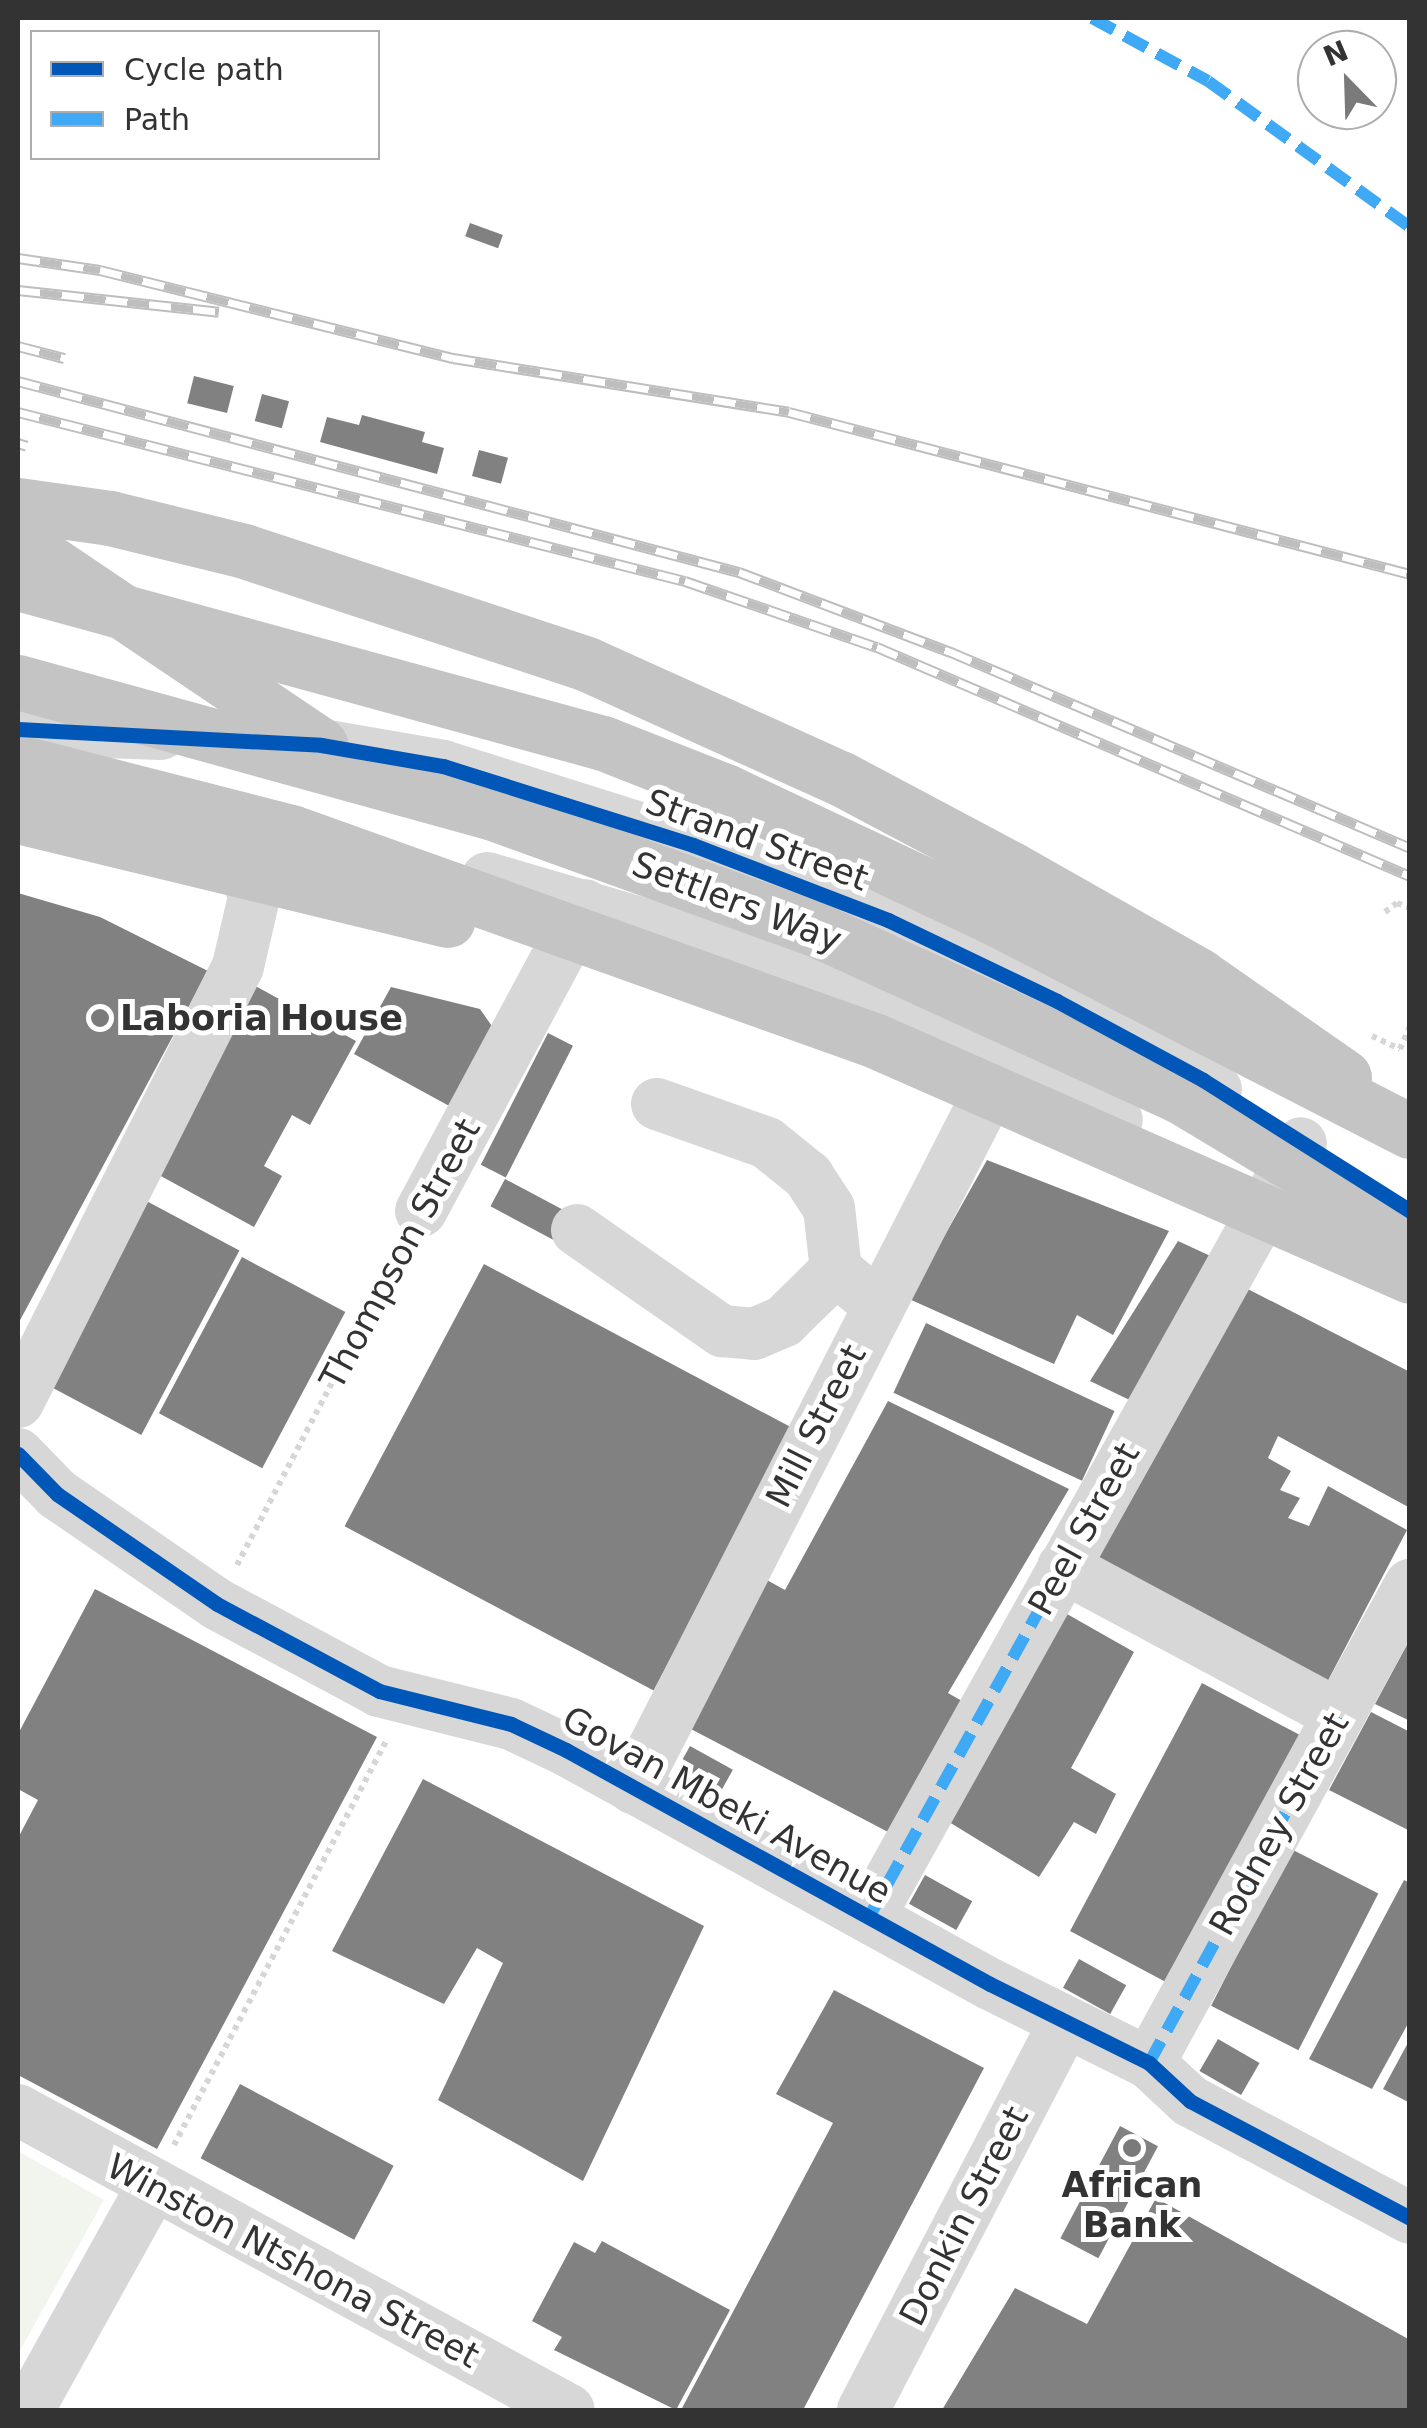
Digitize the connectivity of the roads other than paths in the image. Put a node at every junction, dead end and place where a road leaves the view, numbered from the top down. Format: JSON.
{"nodes":[{"id":1,"x":27,"y":517,"type":"edge"},
{"id":2,"x":18,"y":583,"type":"edge"},
{"id":3,"x":18,"y":682,"type":"edge"},
{"id":4,"x":18,"y":729,"type":"edge"},
{"id":5,"x":321,"y":744,"type":"junction"},
{"id":6,"x":18,"y":762,"type":"edge"},
{"id":7,"x":18,"y":800,"type":"edge"},
{"id":8,"x":18,"y":816,"type":"edge"},
{"id":9,"x":232,"y":826,"type":"junction"},
{"id":10,"x":585,"y":906,"type":"junction"},
{"id":11,"x":724,"y":985,"type":"junction"},
{"id":12,"x":1003,"y":1065,"type":"junction"},
{"id":13,"x":657,"y":1104,"type":"dead end"},
{"id":14,"x":1410,"y":1123,"type":"edge"},
{"id":15,"x":1410,"y":1132,"type":"edge"},
{"id":16,"x":1301,"y":1142,"type":"junction"},
{"id":17,"x":1272,"y":1194,"type":"junction"},
{"id":18,"x":422,"y":1211,"type":"road end"},
{"id":19,"x":577,"y":1230,"type":"dead end"},
{"id":20,"x":1403,"y":1236,"type":"edge"},
{"id":21,"x":836,"y":1270,"type":"junction"},
{"id":22,"x":878,"y":1304,"type":"junction"},
{"id":23,"x":18,"y":1402,"type":"edge"},
{"id":24,"x":18,"y":1454,"type":"edge"},
{"id":25,"x":37,"y":1490,"type":"edge"},
{"id":26,"x":1063,"y":1567,"type":"junction"},
{"id":27,"x":1410,"y":1585,"type":"edge"},
{"id":28,"x":1338,"y":1716,"type":"junction"},
{"id":29,"x":633,"y":1788,"type":"junction"},
{"id":30,"x":869,"y":1917,"type":"junction"},
{"id":31,"x":1065,"y":2022,"type":"junction"},
{"id":32,"x":1149,"y":2063,"type":"junction"},
{"id":33,"x":18,"y":2110,"type":"edge"},
{"id":34,"x":153,"y":2186,"type":"junction"},
{"id":35,"x":1410,"y":2218,"type":"edge"},
{"id":36,"x":28,"y":2410,"type":"edge"},
{"id":37,"x":570,"y":2410,"type":"edge"},
{"id":38,"x":863,"y":2410,"type":"edge"}],
"edges":[{"from":1,"to":5,"type":"highway"},
{"from":1,"to":14,"type":"highway"},
{"from":2,"to":15,"type":"highway","bridge":true},
{"from":3,"to":20,"type":"highway","name":"Settlers Way","bridge":true},
{"from":4,"to":5,"type":"street","name":"Strand Street"},
{"from":5,"to":16,"type":"street","name":"Strand Street"},
{"from":6,"to":11,"type":"highway","bridge":true},
{"from":7,"to":9,"type":"street"},
{"from":8,"to":11,"type":"highway","bridge":true},
{"from":9,"to":10,"type":"street"},
{"from":9,"to":23,"type":"street"},
{"from":10,"to":12,"type":"street"},
{"from":10,"to":18,"type":"street","name":"Thompson Street"},
{"from":11,"to":20,"type":"highway","bridge":true},
{"from":12,"to":17,"type":"street"},
{"from":12,"to":22,"type":"street","name":"Mill Street"},
{"from":13,"to":21,"type":"street"},
{"from":16,"to":17,"type":"street","name":"Peel Street"},
{"from":16,"to":20,"type":"street","name":"Strand Street"},
{"from":17,"to":20,"type":"street"},
{"from":17,"to":26,"type":"street","name":"Peel Street"},
{"from":19,"to":21,"type":"street"},
{"from":21,"to":22,"type":"street"},
{"from":22,"to":29,"type":"street","name":"Mill Street"},
{"from":24,"to":25,"type":"street","name":"Govan Mbeki Avenue"},
{"from":25,"to":29,"type":"street","name":"Govan Mbeki Avenue"},
{"from":26,"to":28,"type":"street"},
{"from":26,"to":30,"type":"street","name":"Peel Street"},
{"from":27,"to":28,"type":"street","name":"Rodney Street"},
{"from":28,"to":32,"type":"street","name":"Rodney Street"},
{"from":29,"to":30,"type":"street","name":"Govan Mbeki Avenue"},
{"from":30,"to":31,"type":"street","name":"Govan Mbeki Avenue"},
{"from":31,"to":32,"type":"street","name":"Govan Mbeki Avenue"},
{"from":31,"to":38,"type":"street","name":"Donkin Street"},
{"from":32,"to":35,"type":"street","name":"Govan Mbeki Avenue"},
{"from":33,"to":34,"type":"street","name":"Winston Ntshona Street"},
{"from":34,"to":36,"type":"street"},
{"from":34,"to":37,"type":"street","name":"Winston Ntshona Street"}]}
